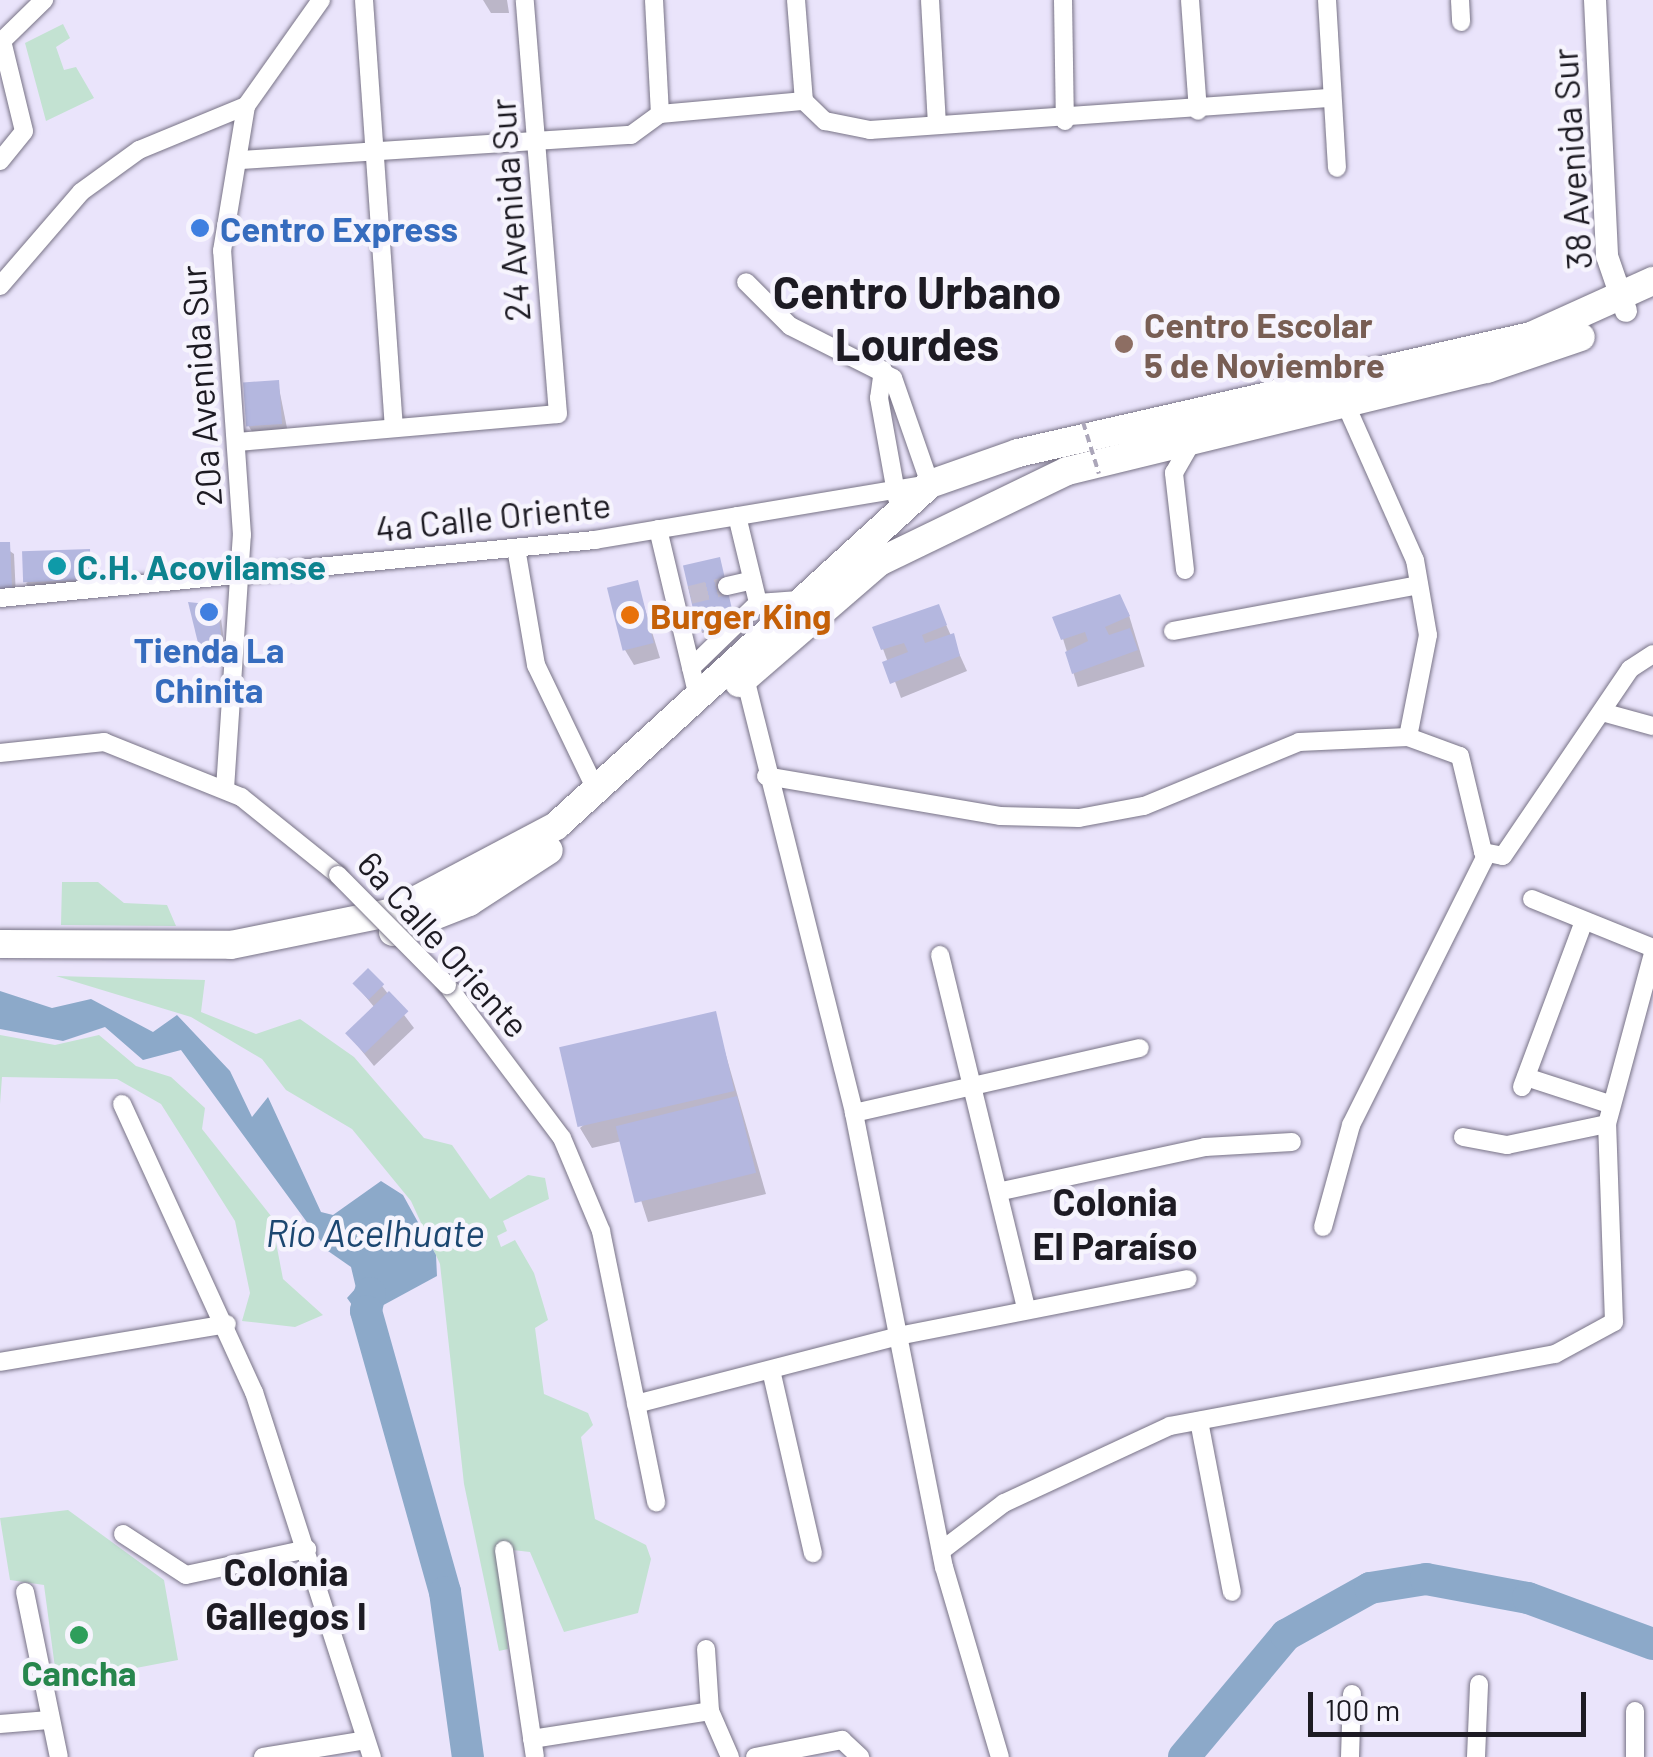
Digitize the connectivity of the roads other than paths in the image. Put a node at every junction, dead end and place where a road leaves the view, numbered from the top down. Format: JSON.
{"nodes":[{"id":1,"x":44,"y":0,"type":"edge"},
{"id":2,"x":321,"y":0,"type":"edge"},
{"id":3,"x":364,"y":0,"type":"edge"},
{"id":4,"x":525,"y":0,"type":"edge"},
{"id":5,"x":654,"y":0,"type":"edge"},
{"id":6,"x":796,"y":0,"type":"edge"},
{"id":7,"x":930,"y":0,"type":"edge"},
{"id":8,"x":1063,"y":0,"type":"edge"},
{"id":9,"x":1190,"y":0,"type":"edge"},
{"id":10,"x":1327,"y":0,"type":"edge"},
{"id":11,"x":1460,"y":0,"type":"edge"},
{"id":12,"x":1595,"y":0,"type":"edge"},
{"id":13,"x":1461,"y":22,"type":"dead end"},
{"id":14,"x":1332,"y":98,"type":"junction"},
{"id":15,"x":804,"y":101,"type":"junction"},
{"id":16,"x":246,"y":106,"type":"junction"},
{"id":17,"x":1198,"y":111,"type":"junction"},
{"id":18,"x":660,"y":114,"type":"junction"},
{"id":19,"x":1066,"y":121,"type":"junction"},
{"id":20,"x":937,"y":126,"type":"junction"},
{"id":21,"x":538,"y":144,"type":"junction"},
{"id":22,"x":375,"y":153,"type":"junction"},
{"id":23,"x":241,"y":160,"type":"junction"},
{"id":24,"x":0,"y":162,"type":"edge"},
{"id":25,"x":1337,"y":168,"type":"dead end"},
{"id":26,"x":746,"y":282,"type":"dead end"},
{"id":27,"x":1653,"y":282,"type":"edge"},
{"id":28,"x":0,"y":286,"type":"edge"},
{"id":29,"x":1653,"y":299,"type":"edge"},
{"id":30,"x":1623,"y":305,"type":"junction"},
{"id":31,"x":1581,"y":337,"type":"junction"},
{"id":32,"x":883,"y":370,"type":"junction"},
{"id":33,"x":1345,"y":403,"type":"junction"},
{"id":34,"x":394,"y":428,"type":"junction"},
{"id":35,"x":1200,"y":432,"type":"junction"},
{"id":36,"x":238,"y":442,"type":"junction"},
{"id":37,"x":1140,"y":447,"type":"junction"},
{"id":38,"x":1174,"y":473,"type":"junction"},
{"id":39,"x":930,"y":484,"type":"junction"},
{"id":40,"x":897,"y":497,"type":"junction"},
{"id":41,"x":737,"y":516,"type":"junction"},
{"id":42,"x":658,"y":529,"type":"junction"},
{"id":43,"x":933,"y":532,"type":"junction"},
{"id":44,"x":516,"y":548,"type":"junction"},
{"id":45,"x":1185,"y":570,"type":"dead end"},
{"id":46,"x":242,"y":574,"type":"junction"},
{"id":47,"x":752,"y":580,"type":"junction"},
{"id":48,"x":1419,"y":585,"type":"junction"},
{"id":49,"x":727,"y":586,"type":"tunnel mouth"},
{"id":50,"x":0,"y":598,"type":"edge"},
{"id":51,"x":799,"y":600,"type":"junction"},
{"id":52,"x":758,"y":603,"type":"junction"},
{"id":53,"x":1173,"y":631,"type":"dead end"},
{"id":54,"x":1653,"y":654,"type":"edge"},
{"id":55,"x":690,"y":668,"type":"junction"},
{"id":56,"x":745,"y":678,"type":"junction"},
{"id":57,"x":698,"y":697,"type":"junction"},
{"id":58,"x":1602,"y":712,"type":"junction"},
{"id":59,"x":1653,"y":726,"type":"edge"},
{"id":60,"x":1408,"y":737,"type":"junction"},
{"id":61,"x":0,"y":753,"type":"edge"},
{"id":62,"x":766,"y":776,"type":"junction"},
{"id":63,"x":225,"y":789,"type":"junction"},
{"id":64,"x":597,"y":792,"type":"junction"},
{"id":65,"x":1486,"y":855,"type":"junction"},
{"id":66,"x":1532,"y":899,"type":"dead end"},
{"id":67,"x":1584,"y":921,"type":"junction"},
{"id":68,"x":0,"y":944,"type":"edge"},
{"id":69,"x":1653,"y":950,"type":"edge"},
{"id":70,"x":940,"y":954,"type":"dead end"},
{"id":71,"x":0,"y":961,"type":"edge"},
{"id":72,"x":1140,"y":1048,"type":"dead end"},
{"id":73,"x":978,"y":1090,"type":"junction"},
{"id":74,"x":122,"y":1104,"type":"dead end"},
{"id":75,"x":1609,"y":1104,"type":"junction"},
{"id":76,"x":854,"y":1113,"type":"junction"},
{"id":77,"x":1607,"y":1124,"type":"junction"},
{"id":78,"x":1462,"y":1136,"type":"dead end"},
{"id":79,"x":1292,"y":1142,"type":"dead end"},
{"id":80,"x":1002,"y":1191,"type":"junction"},
{"id":81,"x":1323,"y":1227,"type":"dead end"},
{"id":82,"x":1188,"y":1279,"type":"dead end"},
{"id":83,"x":1026,"y":1309,"type":"junction"},
{"id":84,"x":227,"y":1324,"type":"junction"},
{"id":85,"x":903,"y":1335,"type":"junction"},
{"id":86,"x":0,"y":1362,"type":"edge"},
{"id":87,"x":771,"y":1370,"type":"junction"},
{"id":88,"x":636,"y":1404,"type":"junction"},
{"id":89,"x":1199,"y":1421,"type":"junction"},
{"id":90,"x":656,"y":1502,"type":"dead end"},
{"id":91,"x":123,"y":1534,"type":"dead end"},
{"id":92,"x":307,"y":1549,"type":"junction"},
{"id":93,"x":504,"y":1550,"type":"dead end"},
{"id":94,"x":941,"y":1551,"type":"junction"},
{"id":95,"x":813,"y":1553,"type":"dead end"},
{"id":96,"x":24,"y":1592,"type":"dead end"},
{"id":97,"x":1232,"y":1592,"type":"dead end"},
{"id":98,"x":706,"y":1649,"type":"dead end"},
{"id":99,"x":1480,"y":1684,"type":"dead end"},
{"id":100,"x":1352,"y":1694,"type":"dead end"},
{"id":101,"x":710,"y":1711,"type":"junction"},
{"id":102,"x":1636,"y":1711,"type":"dead end"},
{"id":103,"x":50,"y":1720,"type":"junction"},
{"id":104,"x":0,"y":1724,"type":"edge"},
{"id":105,"x":369,"y":1748,"type":"edge"},
{"id":106,"x":533,"y":1748,"type":"edge"},
{"id":107,"x":59,"y":1757,"type":"edge"},
{"id":108,"x":263,"y":1757,"type":"edge"},
{"id":109,"x":730,"y":1757,"type":"edge"},
{"id":110,"x":755,"y":1757,"type":"edge"},
{"id":111,"x":860,"y":1757,"type":"edge"},
{"id":112,"x":1000,"y":1757,"type":"edge"},
{"id":113,"x":1350,"y":1757,"type":"edge"},
{"id":114,"x":1476,"y":1757,"type":"edge"},
{"id":115,"x":1635,"y":1757,"type":"edge"}],
"edges":[{"from":1,"to":24,"type":"street"},
{"from":2,"to":16,"type":"street"},
{"from":3,"to":22,"type":"street"},
{"from":4,"to":21,"type":"street","name":"24 Avenida Sur"},
{"from":5,"to":18,"type":"street"},
{"from":6,"to":15,"type":"street"},
{"from":7,"to":20,"type":"street"},
{"from":8,"to":19,"type":"street"},
{"from":9,"to":17,"type":"street"},
{"from":10,"to":14,"type":"street"},
{"from":11,"to":13,"type":"street"},
{"from":12,"to":30,"type":"main road","name":"38 Avenida Sur"},
{"from":14,"to":17,"type":"street"},
{"from":14,"to":25,"type":"street"},
{"from":15,"to":18,"type":"street"},
{"from":15,"to":20,"type":"street"},
{"from":16,"to":23,"type":"street","name":"20a Avenida Sur"},
{"from":16,"to":28,"type":"street"},
{"from":17,"to":19,"type":"street"},
{"from":18,"to":21,"type":"street"},
{"from":19,"to":20,"type":"street"},
{"from":21,"to":22,"type":"street"},
{"from":21,"to":34,"type":"street","name":"24 Avenida Sur"},
{"from":22,"to":23,"type":"street"},
{"from":22,"to":34,"type":"street"},
{"from":23,"to":36,"type":"street","name":"20a Avenida Sur"},
{"from":26,"to":32,"type":"street"},
{"from":27,"to":30,"type":"highway"},
{"from":29,"to":30,"type":"highway"},
{"from":29,"to":31,"type":"highway"},
{"from":30,"to":31,"type":"highway"},
{"from":30,"to":39,"type":"highway"},
{"from":31,"to":33,"type":"highway"},
{"from":32,"to":39,"type":"street"},
{"from":32,"to":40,"type":"street"},
{"from":33,"to":35,"type":"highway"},
{"from":33,"to":48,"type":"street"},
{"from":34,"to":36,"type":"street"},
{"from":35,"to":37,"type":"highway"},
{"from":35,"to":38,"type":"street"},
{"from":36,"to":46,"type":"street","name":"20a Avenida Sur"},
{"from":37,"to":38,"type":"street"},
{"from":37,"to":43,"type":"highway"},
{"from":38,"to":45,"type":"street"},
{"from":39,"to":40,"type":"highway"},
{"from":39,"to":43,"type":"highway"},
{"from":40,"to":41,"type":"street","name":"4a Calle Oriente"},
{"from":40,"to":51,"type":"highway"},
{"from":41,"to":42,"type":"street","name":"4a Calle Oriente"},
{"from":41,"to":47,"type":"street"},
{"from":42,"to":44,"type":"street","name":"4a Calle Oriente"},
{"from":42,"to":55,"type":"street"},
{"from":43,"to":56,"type":"highway"},
{"from":44,"to":46,"type":"street","name":"4a Calle Oriente"},
{"from":44,"to":64,"type":"street"},
{"from":46,"to":50,"type":"street","name":"4a Calle Oriente"},
{"from":46,"to":63,"type":"street","name":"20a Avenida Sur"},
{"from":47,"to":49,"type":"street"},
{"from":47,"to":52,"type":"street"},
{"from":48,"to":53,"type":"street"},
{"from":48,"to":60,"type":"street"},
{"from":51,"to":52,"type":"street"},
{"from":51,"to":57,"type":"highway"},
{"from":52,"to":55,"type":"street"},
{"from":54,"to":58,"type":"street"},
{"from":55,"to":57,"type":"street"},
{"from":56,"to":62,"type":"street"},
{"from":56,"to":71,"type":"highway"},
{"from":57,"to":64,"type":"highway"},
{"from":58,"to":59,"type":"street"},
{"from":58,"to":65,"type":"street"},
{"from":60,"to":62,"type":"street"},
{"from":60,"to":65,"type":"street"},
{"from":61,"to":63,"type":"street","name":"6a Calle Oriente"},
{"from":62,"to":76,"type":"street"},
{"from":63,"to":88,"type":"street","name":"6a Calle Oriente","bridge":true},
{"from":64,"to":68,"type":"highway"},
{"from":65,"to":81,"type":"street"},
{"from":66,"to":67,"type":"street"},
{"from":67,"to":69,"type":"street"},
{"from":67,"to":75,"type":"street"},
{"from":69,"to":75,"type":"street"},
{"from":70,"to":73,"type":"street"},
{"from":72,"to":73,"type":"street"},
{"from":73,"to":76,"type":"street"},
{"from":73,"to":80,"type":"street"},
{"from":74,"to":84,"type":"street"},
{"from":75,"to":77,"type":"street"},
{"from":76,"to":85,"type":"street"},
{"from":77,"to":78,"type":"street"},
{"from":77,"to":89,"type":"street"},
{"from":79,"to":80,"type":"street"},
{"from":80,"to":83,"type":"street"},
{"from":82,"to":83,"type":"street"},
{"from":83,"to":85,"type":"street"},
{"from":84,"to":86,"type":"street"},
{"from":84,"to":92,"type":"street"},
{"from":85,"to":87,"type":"street"},
{"from":85,"to":94,"type":"street"},
{"from":87,"to":88,"type":"street"},
{"from":87,"to":95,"type":"street"},
{"from":88,"to":90,"type":"street","name":"6a Calle Oriente"},
{"from":89,"to":94,"type":"street"},
{"from":89,"to":97,"type":"street"},
{"from":91,"to":92,"type":"street"},
{"from":92,"to":105,"type":"street"},
{"from":93,"to":106,"type":"street"},
{"from":94,"to":112,"type":"street"},
{"from":96,"to":103,"type":"street"},
{"from":98,"to":101,"type":"street"},
{"from":99,"to":114,"type":"street"},
{"from":100,"to":113,"type":"street"},
{"from":101,"to":106,"type":"street"},
{"from":101,"to":109,"type":"street"},
{"from":102,"to":115,"type":"street"},
{"from":103,"to":104,"type":"street"},
{"from":103,"to":107,"type":"street"},
{"from":105,"to":108,"type":"street"},
{"from":110,"to":111,"type":"street"}]}
